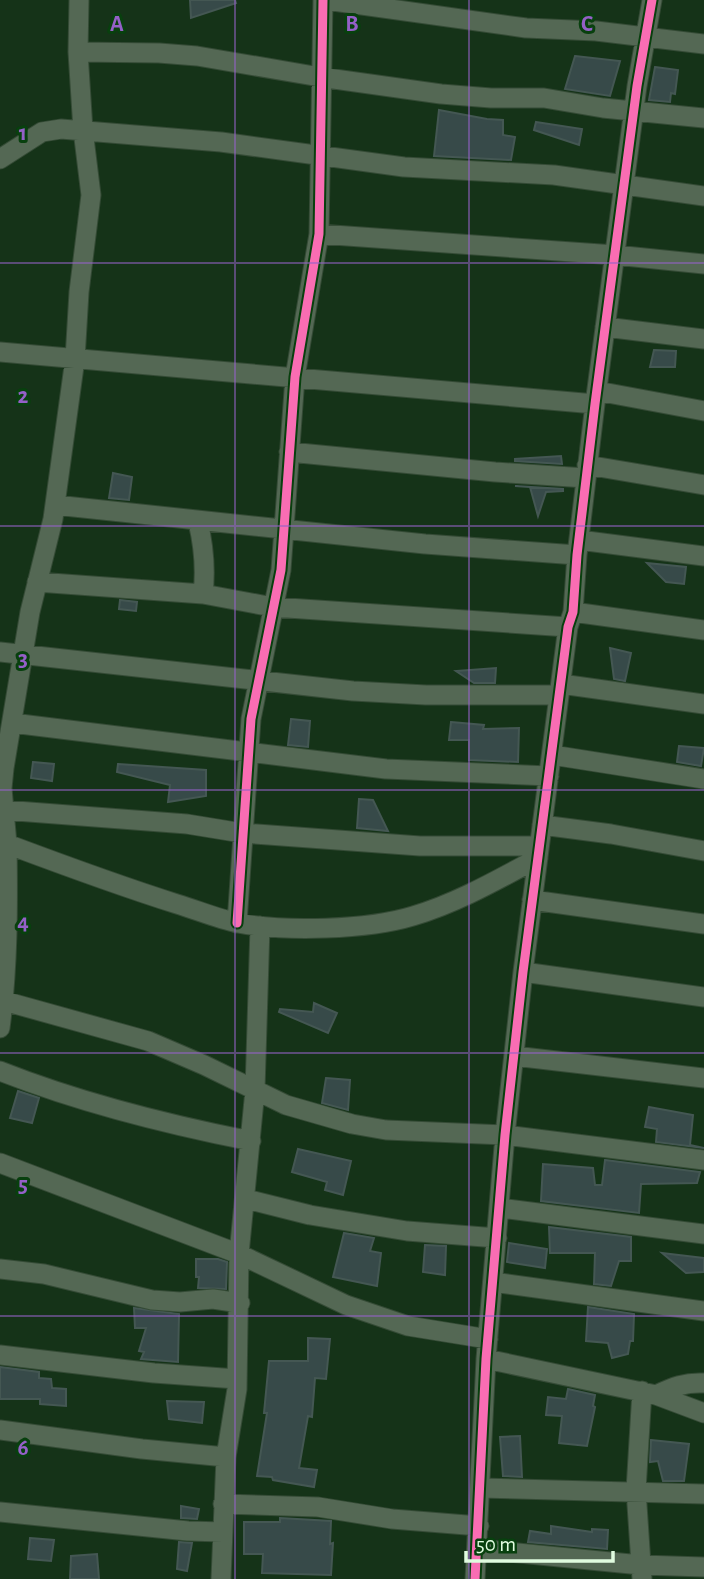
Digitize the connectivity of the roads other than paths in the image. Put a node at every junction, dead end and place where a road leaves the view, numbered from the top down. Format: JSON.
{"nodes":[{"id":1,"x":79,"y":0,"type":"edge"},
{"id":2,"x":325,"y":0,"type":"edge"},
{"id":3,"x":652,"y":0,"type":"edge"},
{"id":4,"x":646,"y":37,"type":"junction"},
{"id":5,"x":704,"y":44,"type":"edge"},
{"id":6,"x":78,"y":52,"type":"junction"},
{"id":7,"x":320,"y":77,"type":"junction"},
{"id":8,"x":634,"y":110,"type":"junction"},
{"id":9,"x":704,"y":118,"type":"edge"},
{"id":10,"x":83,"y":130,"type":"junction"},
{"id":11,"x":321,"y":155,"type":"junction"},
{"id":12,"x":0,"y":159,"type":"edge"},
{"id":13,"x":624,"y":183,"type":"junction"},
{"id":14,"x":704,"y":196,"type":"edge"},
{"id":15,"x":319,"y":234,"type":"junction"},
{"id":16,"x":614,"y":255,"type":"junction"},
{"id":17,"x":704,"y":264,"type":"edge"},
{"id":18,"x":605,"y":327,"type":"junction"},
{"id":19,"x":704,"y":339,"type":"edge"},
{"id":20,"x":0,"y":352,"type":"edge"},
{"id":21,"x":75,"y":359,"type":"junction"},
{"id":22,"x":295,"y":377,"type":"junction"},
{"id":23,"x":596,"y":398,"type":"junction"},
{"id":24,"x":704,"y":411,"type":"edge"},
{"id":25,"x":289,"y":452,"type":"junction"},
{"id":26,"x":587,"y":471,"type":"junction"},
{"id":27,"x":704,"y":485,"type":"edge"},
{"id":28,"x":55,"y":505,"type":"junction"},
{"id":29,"x":198,"y":522,"type":"junction"},
{"id":30,"x":286,"y":528,"type":"junction"},
{"id":31,"x":578,"y":548,"type":"junction"},
{"id":32,"x":704,"y":556,"type":"edge"},
{"id":33,"x":37,"y":582,"type":"junction"},
{"id":34,"x":203,"y":594,"type":"junction"},
{"id":35,"x":273,"y":607,"type":"junction"},
{"id":36,"x":570,"y":620,"type":"junction"},
{"id":37,"x":704,"y":630,"type":"edge"},
{"id":38,"x":0,"y":652,"type":"edge"},
{"id":39,"x":23,"y":654,"type":"junction"},
{"id":40,"x":257,"y":680,"type":"junction"},
{"id":41,"x":560,"y":690,"type":"junction"},
{"id":42,"x":704,"y":704,"type":"edge"},
{"id":43,"x":12,"y":723,"type":"junction"},
{"id":44,"x":247,"y":753,"type":"junction"},
{"id":45,"x":552,"y":755,"type":"junction"},
{"id":46,"x":549,"y":776,"type":"junction"},
{"id":47,"x":704,"y":779,"type":"edge"},
{"id":48,"x":3,"y":810,"type":"junction"},
{"id":49,"x":542,"y":825,"type":"junction"},
{"id":50,"x":242,"y":833,"type":"junction"},
{"id":51,"x":4,"y":842,"type":"edge"},
{"id":52,"x":704,"y":851,"type":"edge"},
{"id":53,"x":538,"y":852,"type":"junction"},
{"id":54,"x":532,"y":900,"type":"junction"},
{"id":55,"x":237,"y":923,"type":"junction"},
{"id":56,"x":704,"y":924,"type":"edge"},
{"id":57,"x":260,"y":926,"type":"junction"},
{"id":58,"x":523,"y":972,"type":"junction"},
{"id":59,"x":704,"y":997,"type":"edge"},
{"id":60,"x":4,"y":1001,"type":"junction"},
{"id":61,"x":0,"y":1028,"type":"edge"},
{"id":62,"x":514,"y":1056,"type":"junction"},
{"id":63,"x":0,"y":1071,"type":"edge"},
{"id":64,"x":704,"y":1078,"type":"edge"},
{"id":65,"x":255,"y":1090,"type":"junction"},
{"id":66,"x":505,"y":1135,"type":"junction"},
{"id":67,"x":251,"y":1141,"type":"junction"},
{"id":68,"x":704,"y":1160,"type":"edge"},
{"id":69,"x":0,"y":1163,"type":"edge"},
{"id":70,"x":246,"y":1199,"type":"junction"},
{"id":71,"x":500,"y":1208,"type":"junction"},
{"id":72,"x":704,"y":1234,"type":"edge"},
{"id":73,"x":497,"y":1238,"type":"junction"},
{"id":74,"x":239,"y":1254,"type":"junction"},
{"id":75,"x":0,"y":1269,"type":"edge"},
{"id":76,"x":493,"y":1282,"type":"junction"},
{"id":77,"x":240,"y":1303,"type":"junction"},
{"id":78,"x":704,"y":1311,"type":"edge"},
{"id":79,"x":487,"y":1349,"type":"junction"},
{"id":80,"x":0,"y":1355,"type":"edge"},
{"id":81,"x":237,"y":1379,"type":"junction"},
{"id":82,"x":704,"y":1383,"type":"edge"},
{"id":83,"x":649,"y":1393,"type":"junction"},
{"id":84,"x":704,"y":1413,"type":"edge"},
{"id":85,"x":0,"y":1430,"type":"edge"},
{"id":86,"x":226,"y":1457,"type":"junction"},
{"id":87,"x":481,"y":1488,"type":"junction"},
{"id":88,"x":636,"y":1494,"type":"junction"},
{"id":89,"x":704,"y":1494,"type":"edge"},
{"id":90,"x":223,"y":1504,"type":"junction"},
{"id":91,"x":0,"y":1512,"type":"edge"},
{"id":92,"x":479,"y":1526,"type":"junction"},
{"id":93,"x":223,"y":1532,"type":"junction"},
{"id":94,"x":478,"y":1549,"type":"junction"},
{"id":95,"x":704,"y":1567,"type":"edge"},
{"id":96,"x":642,"y":1572,"type":"edge"},
{"id":97,"x":221,"y":1579,"type":"edge"},
{"id":98,"x":475,"y":1579,"type":"edge"}],
"edges":[{"from":1,"to":6,"type":"street"},
{"from":2,"to":4,"type":"street"},
{"from":2,"to":7,"type":"street"},
{"from":3,"to":4,"type":"street"},
{"from":4,"to":5,"type":"street"},
{"from":4,"to":8,"type":"street"},
{"from":6,"to":7,"type":"street"},
{"from":6,"to":10,"type":"street"},
{"from":7,"to":8,"type":"street"},
{"from":7,"to":11,"type":"street"},
{"from":8,"to":9,"type":"street"},
{"from":8,"to":13,"type":"street"},
{"from":10,"to":11,"type":"street"},
{"from":10,"to":12,"type":"street"},
{"from":10,"to":21,"type":"street"},
{"from":11,"to":13,"type":"street"},
{"from":11,"to":15,"type":"street"},
{"from":13,"to":14,"type":"street"},
{"from":13,"to":16,"type":"street"},
{"from":15,"to":16,"type":"street"},
{"from":15,"to":22,"type":"street"},
{"from":16,"to":17,"type":"street"},
{"from":16,"to":18,"type":"street"},
{"from":18,"to":19,"type":"street"},
{"from":18,"to":23,"type":"street"},
{"from":20,"to":21,"type":"street"},
{"from":21,"to":22,"type":"street"},
{"from":21,"to":28,"type":"street"},
{"from":22,"to":23,"type":"street"},
{"from":22,"to":25,"type":"street"},
{"from":23,"to":24,"type":"street"},
{"from":23,"to":26,"type":"street"},
{"from":25,"to":26,"type":"street"},
{"from":25,"to":30,"type":"street"},
{"from":26,"to":27,"type":"street"},
{"from":26,"to":31,"type":"street"},
{"from":28,"to":29,"type":"street"},
{"from":28,"to":33,"type":"street"},
{"from":29,"to":30,"type":"street"},
{"from":29,"to":34,"type":"street"},
{"from":30,"to":31,"type":"street"},
{"from":30,"to":35,"type":"street"},
{"from":31,"to":32,"type":"street"},
{"from":31,"to":36,"type":"street"},
{"from":33,"to":34,"type":"street"},
{"from":33,"to":39,"type":"street"},
{"from":34,"to":35,"type":"street"},
{"from":35,"to":36,"type":"street"},
{"from":35,"to":40,"type":"street"},
{"from":36,"to":37,"type":"street"},
{"from":36,"to":41,"type":"street"},
{"from":38,"to":39,"type":"street"},
{"from":39,"to":40,"type":"street"},
{"from":39,"to":43,"type":"street"},
{"from":40,"to":41,"type":"street"},
{"from":40,"to":44,"type":"street"},
{"from":41,"to":42,"type":"street"},
{"from":41,"to":45,"type":"street"},
{"from":43,"to":44,"type":"street"},
{"from":43,"to":48,"type":"street"},
{"from":44,"to":46,"type":"street"},
{"from":44,"to":50,"type":"street"},
{"from":45,"to":46,"type":"street"},
{"from":45,"to":47,"type":"street"},
{"from":46,"to":49,"type":"street"},
{"from":48,"to":50,"type":"street"},
{"from":48,"to":51,"type":"street"},
{"from":49,"to":52,"type":"street"},
{"from":49,"to":53,"type":"street"},
{"from":50,"to":53,"type":"street"},
{"from":50,"to":55,"type":"street"},
{"from":51,"to":55,"type":"street"},
{"from":51,"to":60,"type":"street"},
{"from":53,"to":54,"type":"street"},
{"from":53,"to":57,"type":"street"},
{"from":54,"to":56,"type":"street"},
{"from":54,"to":58,"type":"street"},
{"from":55,"to":57,"type":"street"},
{"from":57,"to":65,"type":"street"},
{"from":58,"to":59,"type":"street"},
{"from":58,"to":62,"type":"street"},
{"from":60,"to":61,"type":"street"},
{"from":60,"to":65,"type":"street"},
{"from":62,"to":64,"type":"street"},
{"from":62,"to":66,"type":"street"},
{"from":63,"to":67,"type":"street"},
{"from":65,"to":66,"type":"street"},
{"from":65,"to":67,"type":"street"},
{"from":66,"to":68,"type":"street"},
{"from":66,"to":71,"type":"street"},
{"from":67,"to":70,"type":"street"},
{"from":69,"to":74,"type":"street"},
{"from":70,"to":73,"type":"street"},
{"from":70,"to":74,"type":"street"},
{"from":71,"to":72,"type":"street"},
{"from":71,"to":73,"type":"street"},
{"from":73,"to":76,"type":"street"},
{"from":74,"to":77,"type":"street"},
{"from":74,"to":79,"type":"street"},
{"from":75,"to":77,"type":"street"},
{"from":76,"to":78,"type":"street"},
{"from":76,"to":79,"type":"street"},
{"from":77,"to":81,"type":"street"},
{"from":79,"to":83,"type":"street"},
{"from":79,"to":87,"type":"street"},
{"from":80,"to":81,"type":"street"},
{"from":81,"to":86,"type":"street"},
{"from":82,"to":83,"type":"street"},
{"from":83,"to":84,"type":"street"},
{"from":83,"to":88,"type":"street"},
{"from":85,"to":86,"type":"street"},
{"from":86,"to":90,"type":"street"},
{"from":87,"to":88,"type":"street"},
{"from":87,"to":92,"type":"street"},
{"from":88,"to":89,"type":"street"},
{"from":88,"to":96,"type":"street"},
{"from":90,"to":92,"type":"street"},
{"from":90,"to":93,"type":"street"},
{"from":91,"to":93,"type":"street"},
{"from":92,"to":94,"type":"street"},
{"from":93,"to":97,"type":"street"},
{"from":94,"to":96,"type":"street"},
{"from":94,"to":98,"type":"street"},
{"from":95,"to":96,"type":"street"}]}
